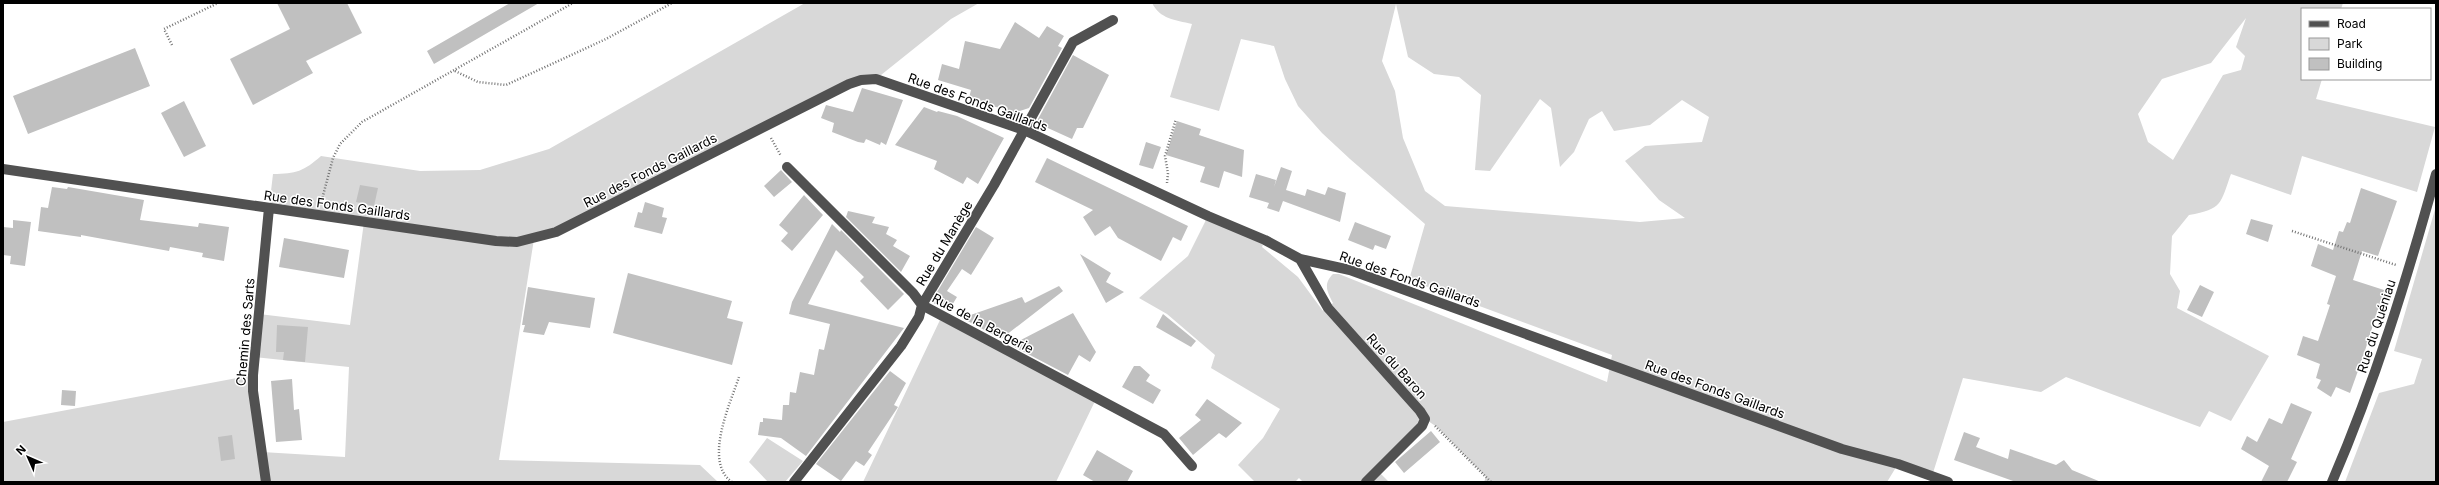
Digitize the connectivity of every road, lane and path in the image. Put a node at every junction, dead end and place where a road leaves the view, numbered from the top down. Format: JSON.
{"nodes":[{"id":1,"x":218,"y":3,"type":"edge"},
{"id":2,"x":573,"y":3,"type":"edge"},
{"id":3,"x":672,"y":3,"type":"edge"},
{"id":4,"x":1113,"y":20,"type":"dead end"},
{"id":5,"x":172,"y":45,"type":"dead end"},
{"id":6,"x":455,"y":71,"type":"junction"},
{"id":7,"x":1176,"y":120,"type":"dead end"},
{"id":8,"x":765,"y":127,"type":"junction"},
{"id":9,"x":1024,"y":130,"type":"junction"},
{"id":10,"x":787,"y":167,"type":"joint"},
{"id":11,"x":3,"y":169,"type":"edge"},
{"id":12,"x":2436,"y":174,"type":"edge"},
{"id":13,"x":1164,"y":194,"type":"junction"},
{"id":14,"x":269,"y":208,"type":"junction"},
{"id":15,"x":318,"y":216,"type":"junction"},
{"id":16,"x":2292,"y":231,"type":"dead end"},
{"id":17,"x":1300,"y":259,"type":"junction"},
{"id":18,"x":2408,"y":270,"type":"junction"},
{"id":19,"x":922,"y":305,"type":"junction"},
{"id":20,"x":739,"y":377,"type":"dead end"},
{"id":21,"x":1424,"y":419,"type":"junction"},
{"id":22,"x":1192,"y":466,"type":"dead end"},
{"id":23,"x":266,"y":482,"type":"edge"},
{"id":24,"x":732,"y":482,"type":"edge"},
{"id":25,"x":794,"y":482,"type":"edge"},
{"id":26,"x":1366,"y":482,"type":"edge"},
{"id":27,"x":1491,"y":482,"type":"edge"},
{"id":28,"x":1948,"y":482,"type":"edge"},
{"id":29,"x":2332,"y":482,"type":"edge"}],
"edges":[{"from":1,"to":5,"type":"path"},
{"from":2,"to":6,"type":"path"},
{"from":3,"to":6,"type":"path"},
{"from":4,"to":9,"type":"street","name":"Rue du Manège"},
{"from":6,"to":15,"type":"path"},
{"from":7,"to":13,"type":"path"},
{"from":8,"to":9,"type":"street","name":"Rue des Fonds Gaillards"},
{"from":8,"to":10,"type":"path"},
{"from":8,"to":15,"type":"street","name":"Rue des Fonds Gaillards"},
{"from":9,"to":13,"type":"street","name":"Rue des Fonds Gaillards"},
{"from":9,"to":19,"type":"street","name":"Rue du Manège"},
{"from":10,"to":19,"type":"street","name":"Rue de la Bergerie"},
{"from":11,"to":14,"type":"street","name":"Rue des Fonds Gaillards"},
{"from":12,"to":18,"type":"street","name":"Rue du Quéniau"},
{"from":13,"to":17,"type":"street","name":"Rue des Fonds Gaillards"},
{"from":14,"to":15,"type":"street","name":"Rue des Fonds Gaillards"},
{"from":14,"to":23,"type":"street","name":"Chemin des Sarts"},
{"from":16,"to":18,"type":"path"},
{"from":17,"to":21,"type":"street","name":"Rue du Baron"},
{"from":17,"to":28,"type":"street","name":"Rue des Fonds Gaillards"},
{"from":18,"to":29,"type":"street","name":"Rue du Quéniau"},
{"from":19,"to":22,"type":"street","name":"Rue de la Bergerie"},
{"from":19,"to":25,"type":"street","name":"Rue du Manège"},
{"from":20,"to":24,"type":"path"},
{"from":21,"to":26,"type":"street","name":"Rue du Baron"},
{"from":21,"to":27,"type":"path"}]}
